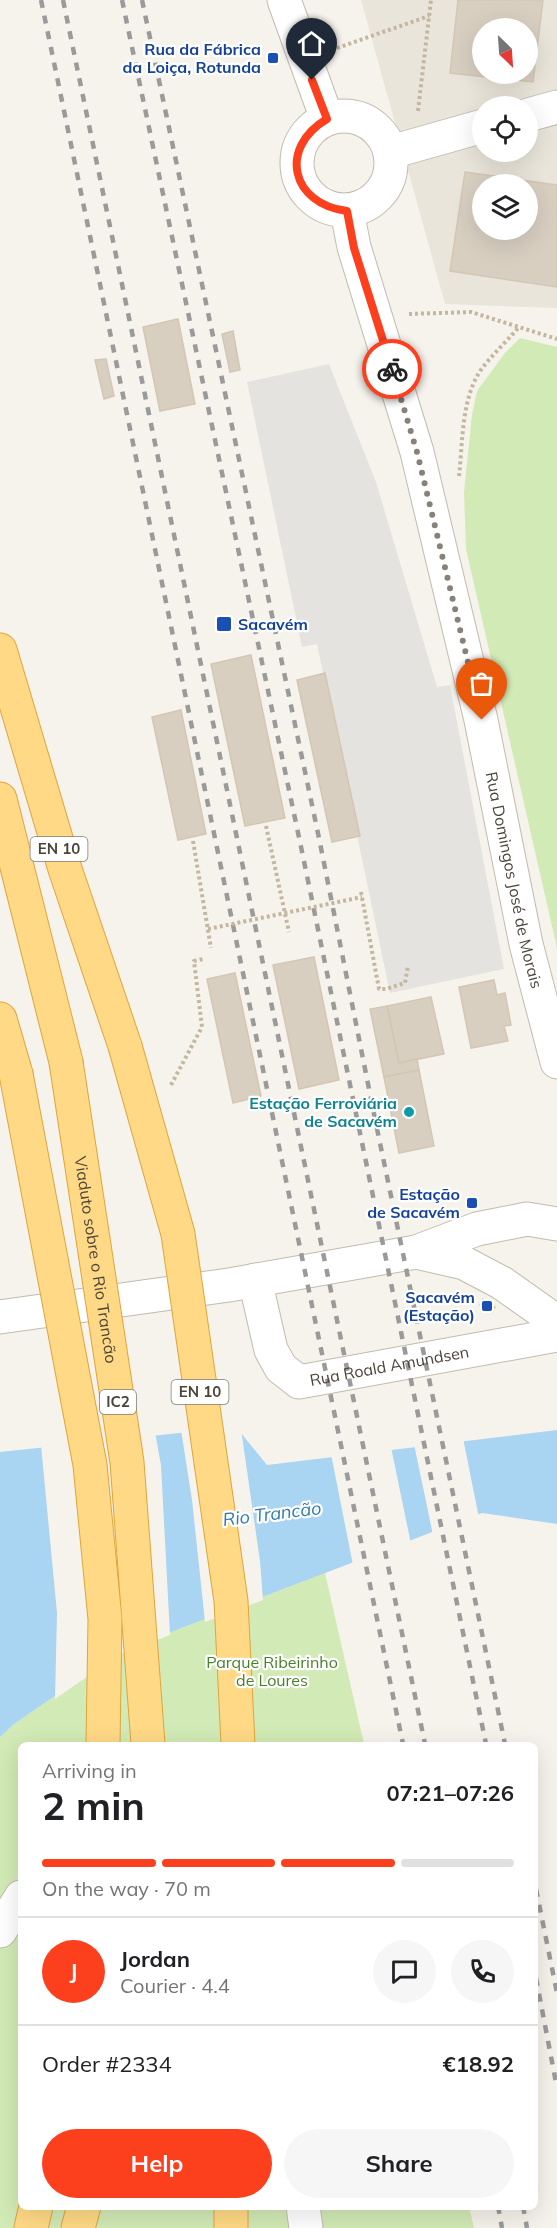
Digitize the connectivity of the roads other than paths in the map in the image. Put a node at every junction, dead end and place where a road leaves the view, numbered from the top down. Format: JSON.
{"nodes":[{"id":1,"x":284,"y":0,"type":"edge"},
{"id":2,"x":557,"y":107,"type":"edge"},
{"id":3,"x":538,"y":112,"type":"edge"},
{"id":4,"x":327,"y":119,"type":"junction"},
{"id":5,"x":472,"y":129,"type":"edge"},
{"id":6,"x":391,"y":152,"type":"junction"},
{"id":7,"x":347,"y":211,"type":"junction"},
{"id":8,"x":0,"y":650,"type":"edge"},
{"id":9,"x":0,"y":799,"type":"edge"},
{"id":10,"x":0,"y":1019,"type":"edge"},
{"id":11,"x":557,"y":1062,"type":"edge"},
{"id":12,"x":557,"y":1203,"type":"edge"},
{"id":13,"x":542,"y":1222,"type":"edge"},
{"id":14,"x":416,"y":1251,"type":"junction"},
{"id":15,"x":255,"y":1280,"type":"junction"},
{"id":16,"x":0,"y":1317,"type":"edge"},
{"id":17,"x":557,"y":1322,"type":"edge"},
{"id":18,"x":557,"y":1335,"type":"edge"},
{"id":19,"x":103,"y":1742,"type":"edge"},
{"id":20,"x":148,"y":1742,"type":"edge"},
{"id":21,"x":238,"y":1742,"type":"edge"},
{"id":22,"x":18,"y":1902,"type":"edge"},
{"id":23,"x":0,"y":1931,"type":"edge"},
{"id":24,"x":35,"y":2210,"type":"edge"},
{"id":25,"x":83,"y":2210,"type":"edge"},
{"id":26,"x":231,"y":2210,"type":"edge"},
{"id":27,"x":304,"y":2210,"type":"edge"},
{"id":28,"x":31,"y":2228,"type":"edge"},
{"id":29,"x":78,"y":2228,"type":"edge"},
{"id":30,"x":231,"y":2228,"type":"edge"},
{"id":31,"x":306,"y":2228,"type":"edge"}],
"edges":[{"from":1,"to":4,"type":"street"},
{"from":2,"to":3,"type":"street"},
{"from":4,"to":6,"type":"street"},
{"from":4,"to":7,"type":"street"},
{"from":5,"to":6,"type":"street"},
{"from":6,"to":7,"type":"street"},
{"from":7,"to":11,"type":"street","name":"Rua Domingos José de Morais"},
{"from":8,"to":21,"type":"highway","number":"EN 10","bridge":true},
{"from":9,"to":20,"type":"highway","name":"Viaduto sobre o Rio Trancão","number":"IC2","bridge":true},
{"from":10,"to":19,"type":"highway","number":"IC2","bridge":true},
{"from":12,"to":13,"type":"street"},
{"from":13,"to":14,"type":"street"},
{"from":14,"to":15,"type":"street"},
{"from":14,"to":17,"type":"street"},
{"from":15,"to":16,"type":"street"},
{"from":15,"to":18,"type":"street","name":"Rua Roald Amundsen"},
{"from":22,"to":23,"type":"street"},
{"from":24,"to":28,"type":"highway"},
{"from":25,"to":29,"type":"highway"},
{"from":26,"to":30,"type":"highway"},
{"from":27,"to":31,"type":"street"}]}
